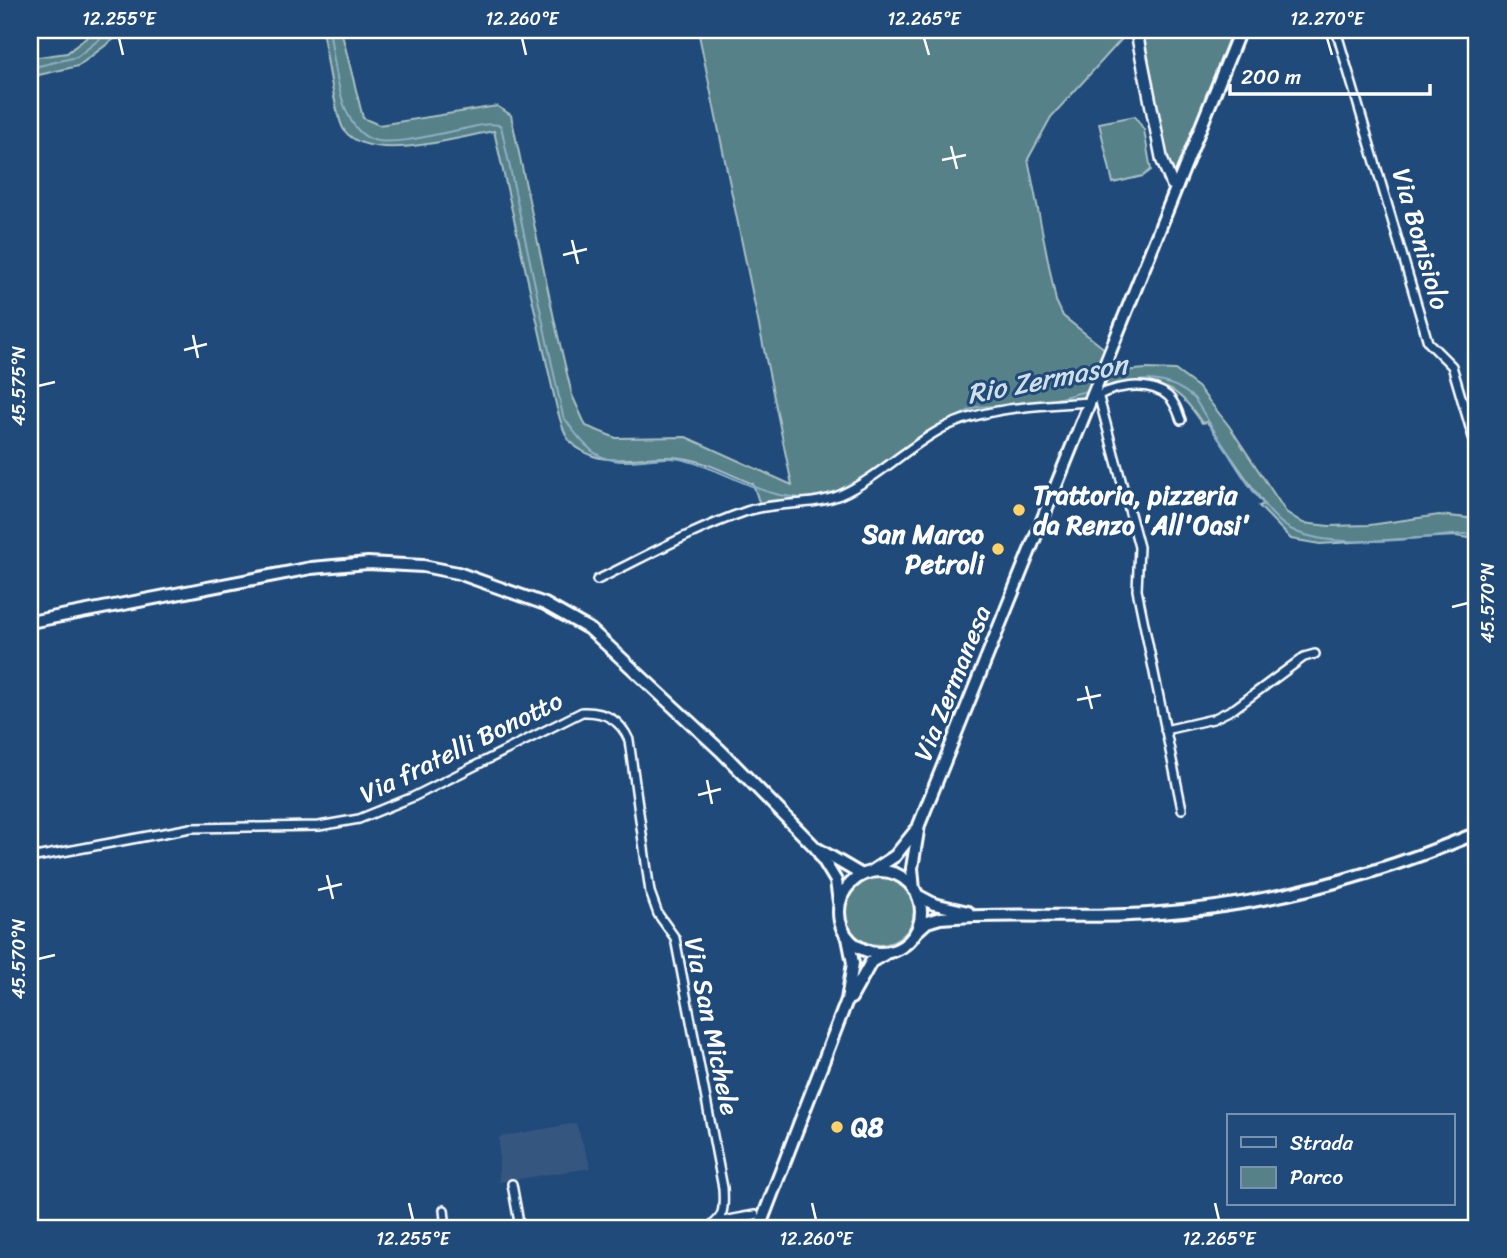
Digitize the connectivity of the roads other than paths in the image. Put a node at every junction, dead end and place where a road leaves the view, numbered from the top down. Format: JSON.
{"nodes":[{"id":1,"x":1136,"y":30,"type":"edge"},
{"id":2,"x":1240,"y":30,"type":"edge"},
{"id":3,"x":1336,"y":30,"type":"edge"},
{"id":4,"x":1177,"y":186,"type":"junction"},
{"id":5,"x":1094,"y":393,"type":"junction"},
{"id":6,"x":1181,"y":421,"type":"dead end"},
{"id":7,"x":1477,"y":452,"type":"edge"},
{"id":8,"x":597,"y":580,"type":"dead end"},
{"id":9,"x":30,"y":622,"type":"edge"},
{"id":10,"x":1315,"y":654,"type":"dead end"},
{"id":11,"x":617,"y":721,"type":"joint"},
{"id":12,"x":1165,"y":730,"type":"junction"},
{"id":13,"x":1182,"y":808,"type":"dead end"},
{"id":14,"x":919,"y":825,"type":"junction"},
{"id":15,"x":1477,"y":833,"type":"edge"},
{"id":16,"x":817,"y":848,"type":"junction"},
{"id":17,"x":30,"y":858,"type":"edge"},
{"id":18,"x":864,"y":874,"type":"junction"},
{"id":19,"x":916,"y":892,"type":"junction"},
{"id":20,"x":839,"y":904,"type":"junction"},
{"id":21,"x":985,"y":915,"type":"junction"},
{"id":22,"x":917,"y":931,"type":"junction"},
{"id":23,"x":848,"y":938,"type":"junction"},
{"id":24,"x":891,"y":952,"type":"junction"},
{"id":25,"x":844,"y":1012,"type":"junction"},
{"id":26,"x":512,"y":1184,"type":"dead end"},
{"id":27,"x":444,"y":1210,"type":"dead end"},
{"id":28,"x":755,"y":1215,"type":"dead end"},
{"id":29,"x":719,"y":1222,"type":"junction"},
{"id":30,"x":446,"y":1228,"type":"edge"},
{"id":31,"x":520,"y":1228,"type":"edge"},
{"id":32,"x":708,"y":1228,"type":"edge"},
{"id":33,"x":759,"y":1228,"type":"edge"}],
"edges":[{"from":1,"to":4,"type":"street"},
{"from":2,"to":4,"type":"main road"},
{"from":3,"to":7,"type":"street","name":"Via Bonisiolo"},
{"from":4,"to":5,"type":"main road"},
{"from":5,"to":6,"type":"street"},
{"from":5,"to":8,"type":"street"},
{"from":5,"to":12,"type":"street"},
{"from":5,"to":14,"type":"main road","name":"Via Zermanesa"},
{"from":9,"to":16,"type":"main road"},
{"from":10,"to":12,"type":"street"},
{"from":11,"to":17,"type":"street","name":"Via fratelli Bonotto"},
{"from":11,"to":29,"type":"street","name":"Via San Michele"},
{"from":12,"to":13,"type":"street"},
{"from":14,"to":18,"type":"main road","name":"Via Zermanesa"},
{"from":14,"to":19,"type":"main road","name":"Via Zermanesa"},
{"from":15,"to":21,"type":"main road"},
{"from":16,"to":18,"type":"main road"},
{"from":16,"to":20,"type":"main road"},
{"from":18,"to":19,"type":"main road"},
{"from":18,"to":20,"type":"main road","name":"Via Zermanesa"},
{"from":19,"to":21,"type":"main road"},
{"from":19,"to":22,"type":"main road","name":"Via Zermanesa"},
{"from":20,"to":23,"type":"main road"},
{"from":21,"to":22,"type":"main road"},
{"from":22,"to":24,"type":"main road"},
{"from":23,"to":24,"type":"main road"},
{"from":23,"to":25,"type":"main road"},
{"from":24,"to":25,"type":"main road"},
{"from":25,"to":33,"type":"main road"},
{"from":26,"to":31,"type":"street"},
{"from":27,"to":30,"type":"street"},
{"from":28,"to":29,"type":"street"},
{"from":29,"to":32,"type":"street"}]}
